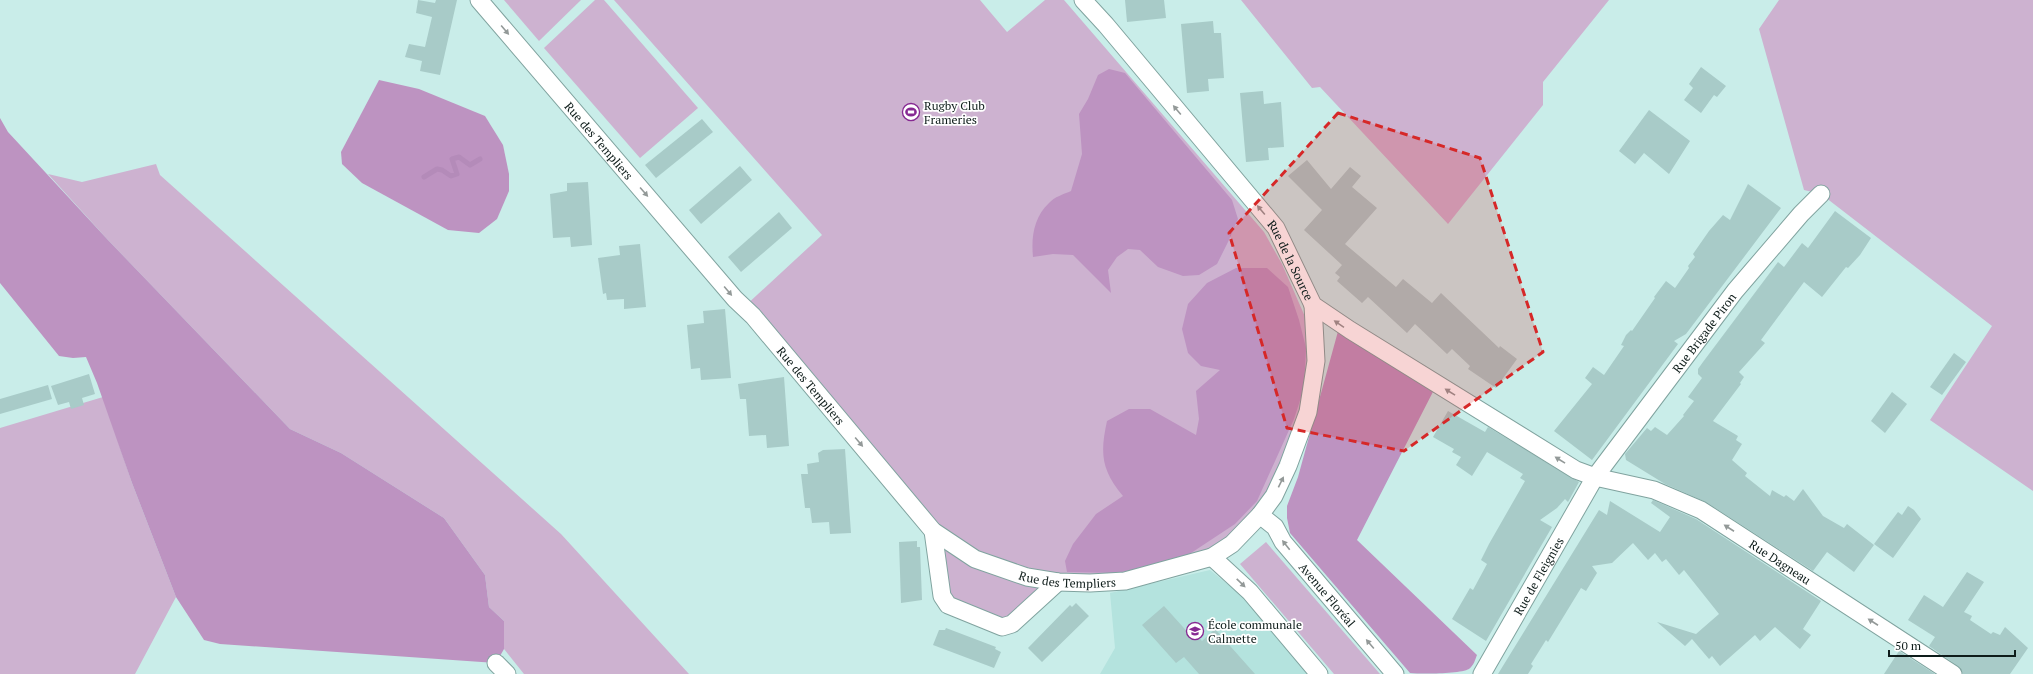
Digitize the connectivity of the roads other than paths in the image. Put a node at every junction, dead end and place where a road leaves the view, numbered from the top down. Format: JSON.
{"nodes":[{"id":1,"x":479,"y":0,"type":"edge"},
{"id":2,"x":1082,"y":0,"type":"edge"},
{"id":3,"x":1821,"y":194,"type":"dead end"},
{"id":4,"x":1313,"y":305,"type":"junction"},
{"id":5,"x":1595,"y":477,"type":"junction"},
{"id":6,"x":1260,"y":515,"type":"junction"},
{"id":7,"x":933,"y":531,"type":"junction"},
{"id":8,"x":1212,"y":557,"type":"junction"},
{"id":9,"x":1058,"y":582,"type":"junction"},
{"id":10,"x":1319,"y":674,"type":"edge"},
{"id":11,"x":1395,"y":674,"type":"edge"},
{"id":12,"x":1482,"y":674,"type":"edge"},
{"id":13,"x":1953,"y":674,"type":"edge"}],
"edges":[{"from":1,"to":7,"type":"street","name":"Rue des Templiers","one_way":true},
{"from":4,"to":2,"type":"street","name":"Rue de la Source","one_way":true},
{"from":3,"to":5,"type":"street","name":"Rue Brigade Piron"},
{"from":5,"to":4,"type":"street","name":"Rue de la Source","one_way":true},
{"from":6,"to":4,"type":"street","name":"Rue des Templiers","one_way":true},
{"from":5,"to":12,"type":"street","name":"Rue de Fleignies"},
{"from":13,"to":5,"type":"street","name":"Rue Dagneau","one_way":true},
{"from":6,"to":8,"type":"street","name":"Rue des Templiers"},
{"from":11,"to":6,"type":"street","name":"Avenue Floréal","one_way":true},
{"from":7,"to":9,"type":"street","name":"Rue des Templiers"},
{"from":7,"to":9,"type":"street"},
{"from":8,"to":9,"type":"street","name":"Rue des Templiers"},
{"from":8,"to":10,"type":"street","one_way":true}]}
